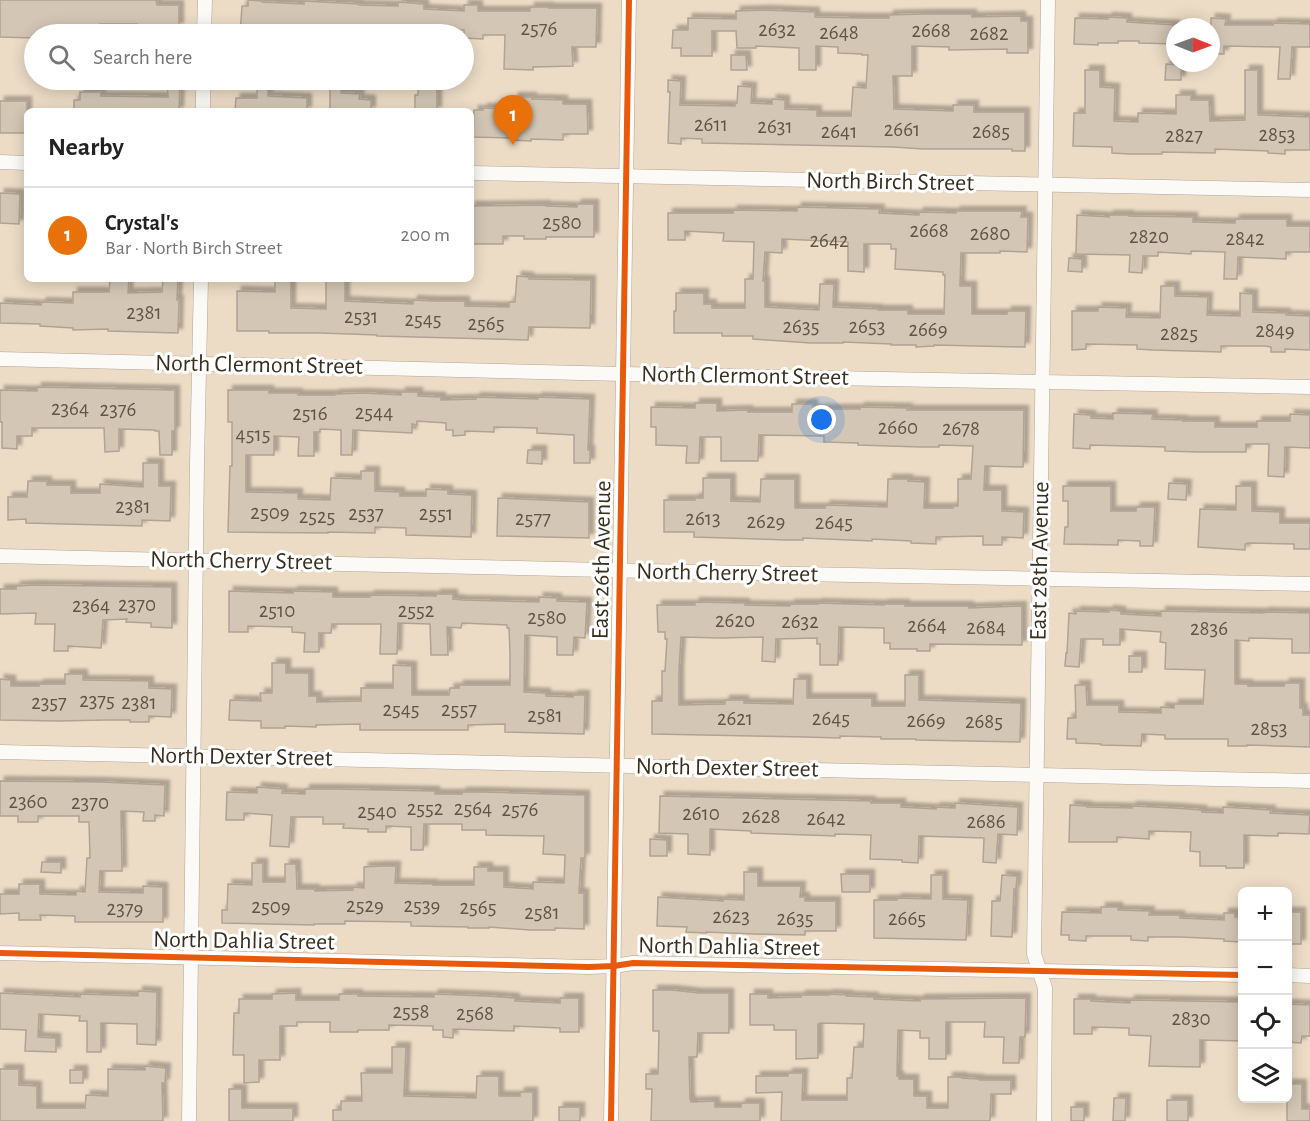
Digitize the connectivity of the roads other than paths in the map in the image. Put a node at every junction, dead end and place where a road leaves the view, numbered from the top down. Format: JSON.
{"nodes":[{"id":1,"x":205,"y":0,"type":"edge"},
{"id":2,"x":629,"y":0,"type":"edge"},
{"id":3,"x":1048,"y":0,"type":"edge"},
{"id":4,"x":204,"y":24,"type":"edge"},
{"id":5,"x":203,"y":90,"type":"edge"},
{"id":6,"x":203,"y":108,"type":"edge"},
{"id":7,"x":0,"y":162,"type":"edge"},
{"id":8,"x":24,"y":163,"type":"edge"},
{"id":9,"x":474,"y":173,"type":"edge"},
{"id":10,"x":626,"y":176,"type":"junction"},
{"id":11,"x":1046,"y":185,"type":"junction"},
{"id":12,"x":1310,"y":190,"type":"edge"},
{"id":13,"x":201,"y":282,"type":"edge"},
{"id":14,"x":0,"y":359,"type":"edge"},
{"id":15,"x":199,"y":364,"type":"junction"},
{"id":16,"x":623,"y":374,"type":"junction"},
{"id":17,"x":1044,"y":382,"type":"junction"},
{"id":18,"x":1310,"y":387,"type":"edge"},
{"id":19,"x":0,"y":556,"type":"edge"},
{"id":20,"x":196,"y":560,"type":"junction"},
{"id":21,"x":620,"y":570,"type":"junction"},
{"id":22,"x":1040,"y":579,"type":"junction"},
{"id":23,"x":1310,"y":584,"type":"edge"},
{"id":24,"x":0,"y":752,"type":"edge"},
{"id":25,"x":194,"y":756,"type":"junction"},
{"id":26,"x":617,"y":765,"type":"junction"},
{"id":27,"x":1037,"y":775,"type":"junction"},
{"id":28,"x":1310,"y":781,"type":"edge"},
{"id":29,"x":0,"y":953,"type":"edge"},
{"id":30,"x":191,"y":958,"type":"junction"},
{"id":31,"x":614,"y":966,"type":"junction"},
{"id":32,"x":1039,"y":971,"type":"junction"},
{"id":33,"x":1238,"y":975,"type":"edge"},
{"id":34,"x":1292,"y":975,"type":"edge"},
{"id":35,"x":1310,"y":976,"type":"edge"},
{"id":36,"x":189,"y":1121,"type":"edge"},
{"id":37,"x":611,"y":1121,"type":"edge"},
{"id":38,"x":1044,"y":1121,"type":"edge"}],
"edges":[{"from":1,"to":4,"type":"street"},
{"from":2,"to":10,"type":"street","name":"East 26th Avenue"},
{"from":3,"to":11,"type":"street","name":"East 28th Avenue"},
{"from":5,"to":6,"type":"street"},
{"from":7,"to":8,"type":"street"},
{"from":9,"to":10,"type":"street","name":"North Birch Street"},
{"from":10,"to":11,"type":"street","name":"North Birch Street"},
{"from":10,"to":16,"type":"street","name":"East 26th Avenue"},
{"from":11,"to":12,"type":"street","name":"North Birch Street"},
{"from":11,"to":17,"type":"street","name":"East 28th Avenue"},
{"from":13,"to":15,"type":"street"},
{"from":14,"to":15,"type":"street","name":"North Clermont Street"},
{"from":15,"to":16,"type":"street","name":"North Clermont Street"},
{"from":15,"to":20,"type":"street"},
{"from":16,"to":17,"type":"street","name":"North Clermont Street"},
{"from":16,"to":21,"type":"street","name":"East 26th Avenue"},
{"from":17,"to":18,"type":"street","name":"North Clermont Street"},
{"from":17,"to":22,"type":"street","name":"East 28th Avenue"},
{"from":19,"to":20,"type":"street","name":"North Cherry Street"},
{"from":20,"to":21,"type":"street","name":"North Cherry Street"},
{"from":20,"to":25,"type":"street"},
{"from":21,"to":22,"type":"street","name":"North Cherry Street"},
{"from":21,"to":26,"type":"street","name":"East 26th Avenue"},
{"from":22,"to":23,"type":"street","name":"North Cherry Street"},
{"from":22,"to":27,"type":"street","name":"East 28th Avenue"},
{"from":24,"to":25,"type":"street","name":"North Dexter Street"},
{"from":25,"to":26,"type":"street","name":"North Dexter Street"},
{"from":25,"to":30,"type":"street"},
{"from":26,"to":27,"type":"street","name":"North Dexter Street"},
{"from":26,"to":31,"type":"street","name":"East 26th Avenue"},
{"from":27,"to":28,"type":"street","name":"North Dexter Street"},
{"from":27,"to":32,"type":"street","name":"East 28th Avenue"},
{"from":29,"to":30,"type":"street","name":"North Dahlia Street"},
{"from":30,"to":31,"type":"street","name":"North Dahlia Street"},
{"from":30,"to":36,"type":"street"},
{"from":31,"to":32,"type":"street","name":"North Dahlia Street"},
{"from":31,"to":37,"type":"street","name":"East 26th Avenue"},
{"from":32,"to":33,"type":"street","name":"North Dahlia Street"},
{"from":32,"to":38,"type":"street","name":"East 28th Avenue"},
{"from":34,"to":35,"type":"street"}]}
